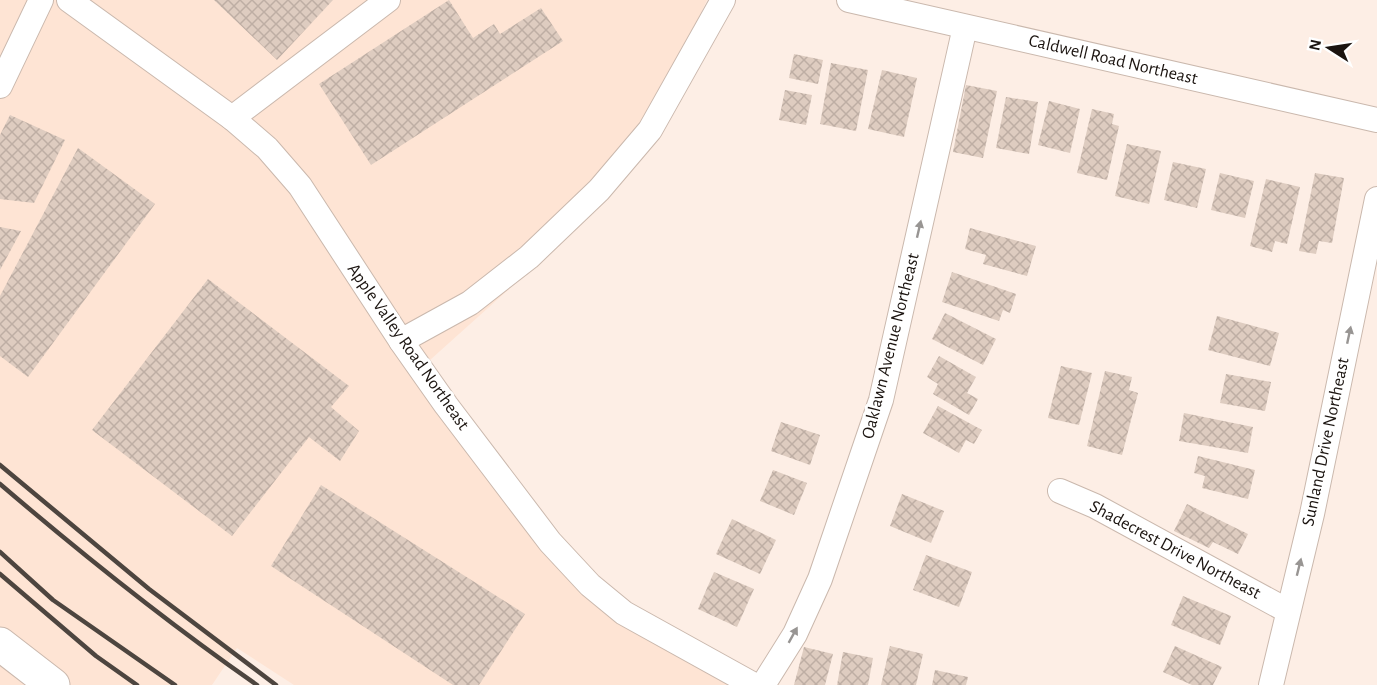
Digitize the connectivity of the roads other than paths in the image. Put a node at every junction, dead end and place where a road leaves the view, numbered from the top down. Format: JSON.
{"nodes":[{"id":1,"x":41,"y":0,"type":"edge"},
{"id":2,"x":69,"y":0,"type":"edge"},
{"id":3,"x":388,"y":0,"type":"edge"},
{"id":4,"x":723,"y":0,"type":"edge"},
{"id":5,"x":849,"y":0,"type":"edge"},
{"id":6,"x":965,"y":27,"type":"junction"},
{"id":7,"x":0,"y":86,"type":"edge"},
{"id":8,"x":232,"y":118,"type":"junction"},
{"id":9,"x":1377,"y":120,"type":"edge"},
{"id":10,"x":1377,"y":199,"type":"edge"},
{"id":11,"x":401,"y":341,"type":"junction"},
{"id":12,"x":1060,"y":491,"type":"dead end"},
{"id":13,"x":1288,"y":611,"type":"junction"},
{"id":14,"x":1,"y":648,"type":"edge"},
{"id":15,"x":53,"y":685,"type":"edge"},
{"id":16,"x":754,"y":685,"type":"edge"},
{"id":17,"x":763,"y":685,"type":"edge"},
{"id":18,"x":1271,"y":685,"type":"edge"}],
"edges":[{"from":1,"to":7,"type":"street"},
{"from":2,"to":8,"type":"street","name":"Apple Valley Road Northeast"},
{"from":3,"to":8,"type":"street"},
{"from":4,"to":11,"type":"street"},
{"from":5,"to":6,"type":"street","name":"Caldwell Road Northeast"},
{"from":6,"to":9,"type":"street","name":"Caldwell Road Northeast"},
{"from":17,"to":6,"type":"street","name":"Oaklawn Avenue Northeast","one_way":true},
{"from":8,"to":11,"type":"street","name":"Apple Valley Road Northeast"},
{"from":13,"to":10,"type":"street","name":"Sunland Drive Northeast","one_way":true},
{"from":11,"to":16,"type":"street","name":"Apple Valley Road Northeast"},
{"from":12,"to":13,"type":"street","name":"Shadecrest Drive Northeast"},
{"from":13,"to":18,"type":"street","name":"Sunland Drive Northeast"},
{"from":14,"to":15,"type":"highway"}]}
